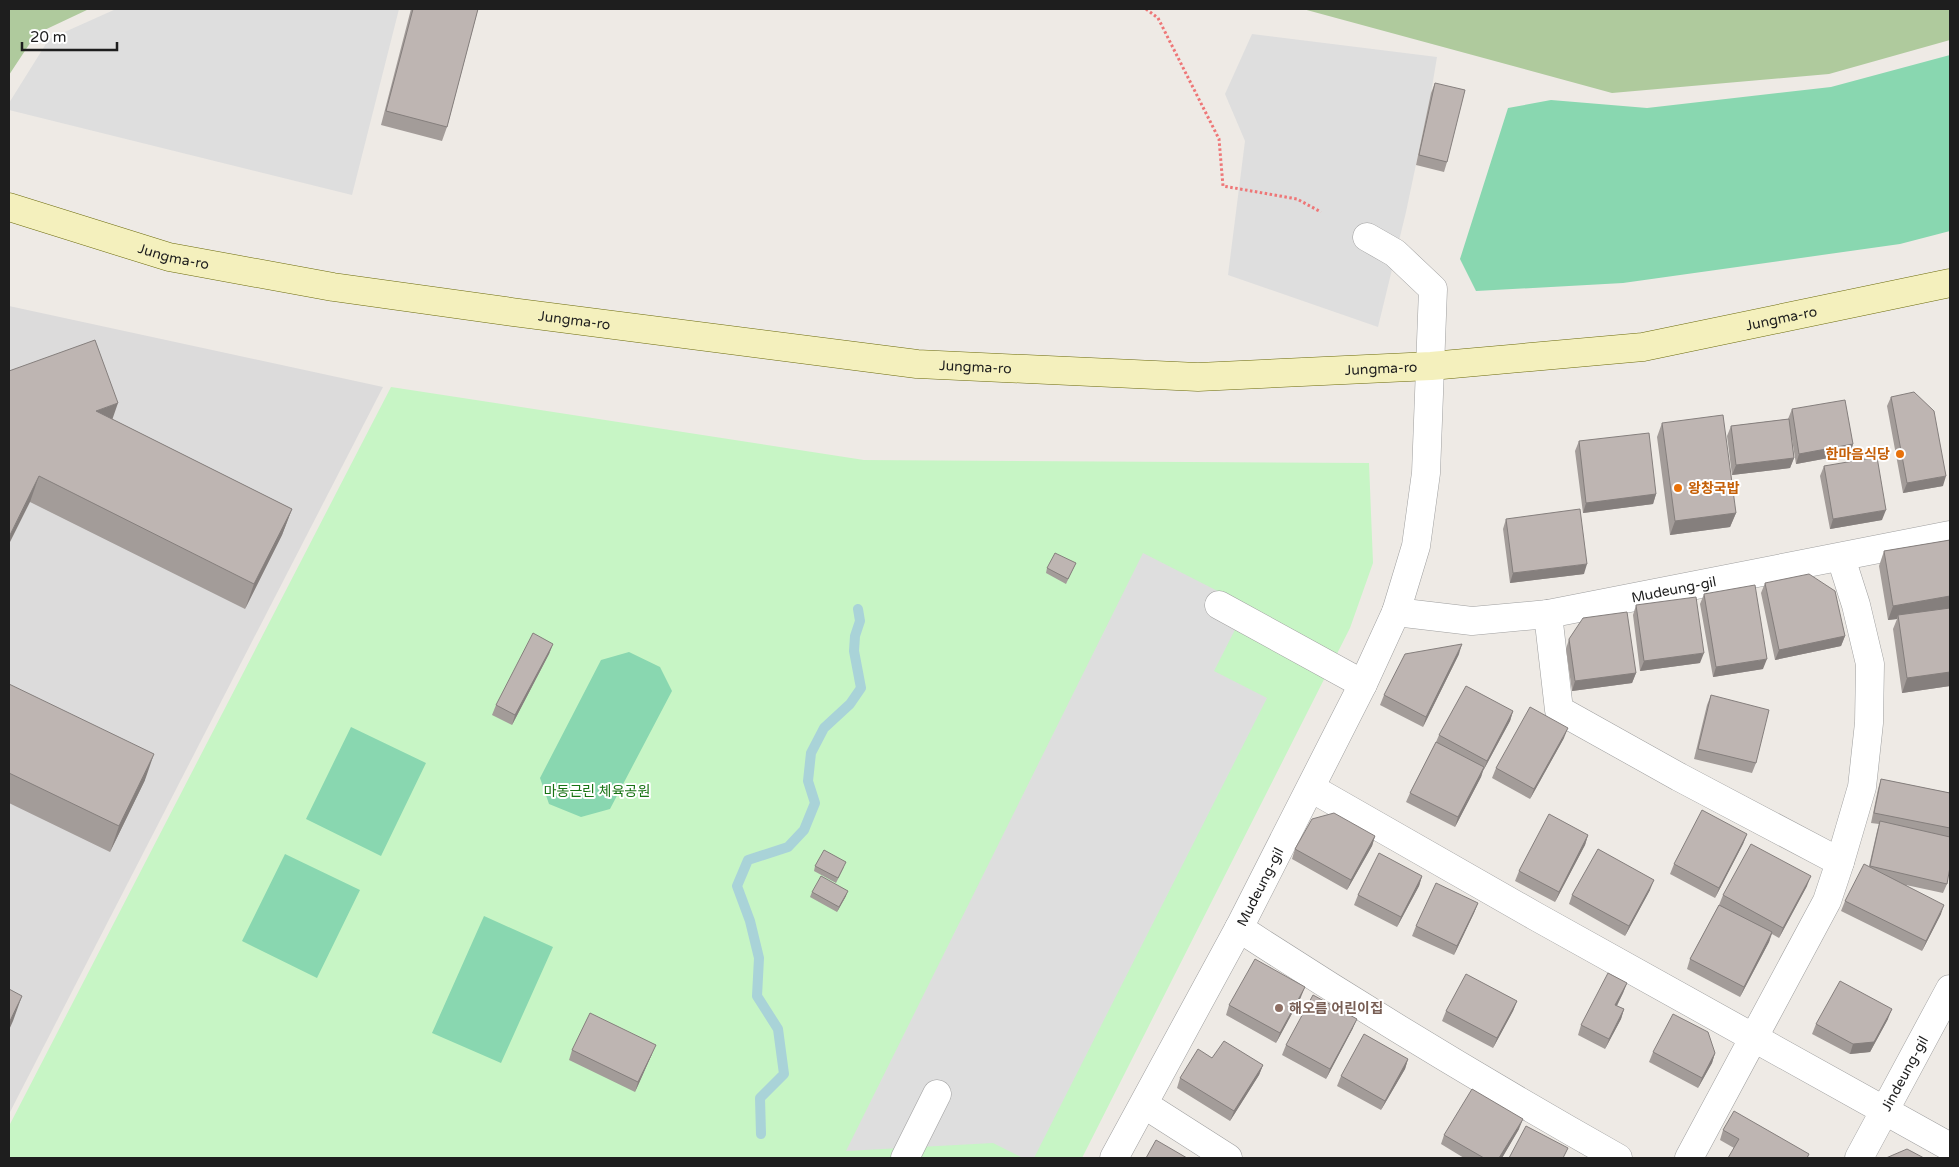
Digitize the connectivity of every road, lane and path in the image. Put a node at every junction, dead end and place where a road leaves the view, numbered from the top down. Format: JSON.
{"nodes":[{"id":1,"x":1146,"y":9,"type":"edge"},
{"id":2,"x":9,"y":207,"type":"edge"},
{"id":3,"x":1321,"y":212,"type":"dead end"},
{"id":4,"x":1367,"y":237,"type":"dead end"},
{"id":5,"x":1950,"y":283,"type":"edge"},
{"id":6,"x":1431,"y":366,"type":"junction"},
{"id":7,"x":1950,"y":535,"type":"edge"},
{"id":8,"x":1841,"y":558,"type":"junction"},
{"id":9,"x":1219,"y":605,"type":"dead end"},
{"id":10,"x":1396,"y":612,"type":"junction"},
{"id":11,"x":1548,"y":614,"type":"junction"},
{"id":12,"x":1363,"y":684,"type":"junction"},
{"id":13,"x":1311,"y":788,"type":"junction"},
{"id":14,"x":1840,"y":862,"type":"junction"},
{"id":15,"x":1239,"y":928,"type":"junction"},
{"id":16,"x":1950,"y":989,"type":"edge"},
{"id":17,"x":1753,"y":1037,"type":"junction"},
{"id":18,"x":937,"y":1094,"type":"dead end"},
{"id":19,"x":1144,"y":1104,"type":"junction"},
{"id":20,"x":1884,"y":1110,"type":"junction"},
{"id":21,"x":1950,"y":1147,"type":"edge"},
{"id":22,"x":905,"y":1158,"type":"edge"},
{"id":23,"x":1114,"y":1158,"type":"edge"},
{"id":24,"x":1228,"y":1158,"type":"edge"},
{"id":25,"x":1618,"y":1158,"type":"edge"},
{"id":26,"x":1689,"y":1158,"type":"edge"},
{"id":27,"x":1859,"y":1158,"type":"edge"}],
"edges":[{"from":1,"to":3,"type":"path"},
{"from":2,"to":6,"type":"main road","name":"Jungma-ro"},
{"from":4,"to":6,"type":"street","name":"Mudeung-gil"},
{"from":5,"to":6,"type":"main road","name":"Jungma-ro"},
{"from":6,"to":10,"type":"street","name":"Mudeung-gil"},
{"from":7,"to":8,"type":"street","name":"Mudeung-gil"},
{"from":8,"to":11,"type":"street","name":"Mudeung-gil"},
{"from":8,"to":14,"type":"street"},
{"from":9,"to":12,"type":"street"},
{"from":10,"to":11,"type":"street","name":"Mudeung-gil"},
{"from":10,"to":12,"type":"street","name":"Mudeung-gil"},
{"from":11,"to":14,"type":"street"},
{"from":12,"to":13,"type":"street","name":"Mudeung-gil"},
{"from":13,"to":15,"type":"street","name":"Mudeung-gil"},
{"from":13,"to":17,"type":"street"},
{"from":14,"to":17,"type":"street"},
{"from":15,"to":19,"type":"street","name":"Mudeung-gil"},
{"from":15,"to":25,"type":"street"},
{"from":16,"to":20,"type":"street","name":"Jindeung-gil"},
{"from":17,"to":20,"type":"street"},
{"from":17,"to":26,"type":"street"},
{"from":18,"to":22,"type":"street"},
{"from":19,"to":23,"type":"street","name":"Mudeung-gil"},
{"from":19,"to":24,"type":"street"},
{"from":20,"to":21,"type":"street"},
{"from":20,"to":27,"type":"street","name":"Jindeung-gil"}]}
